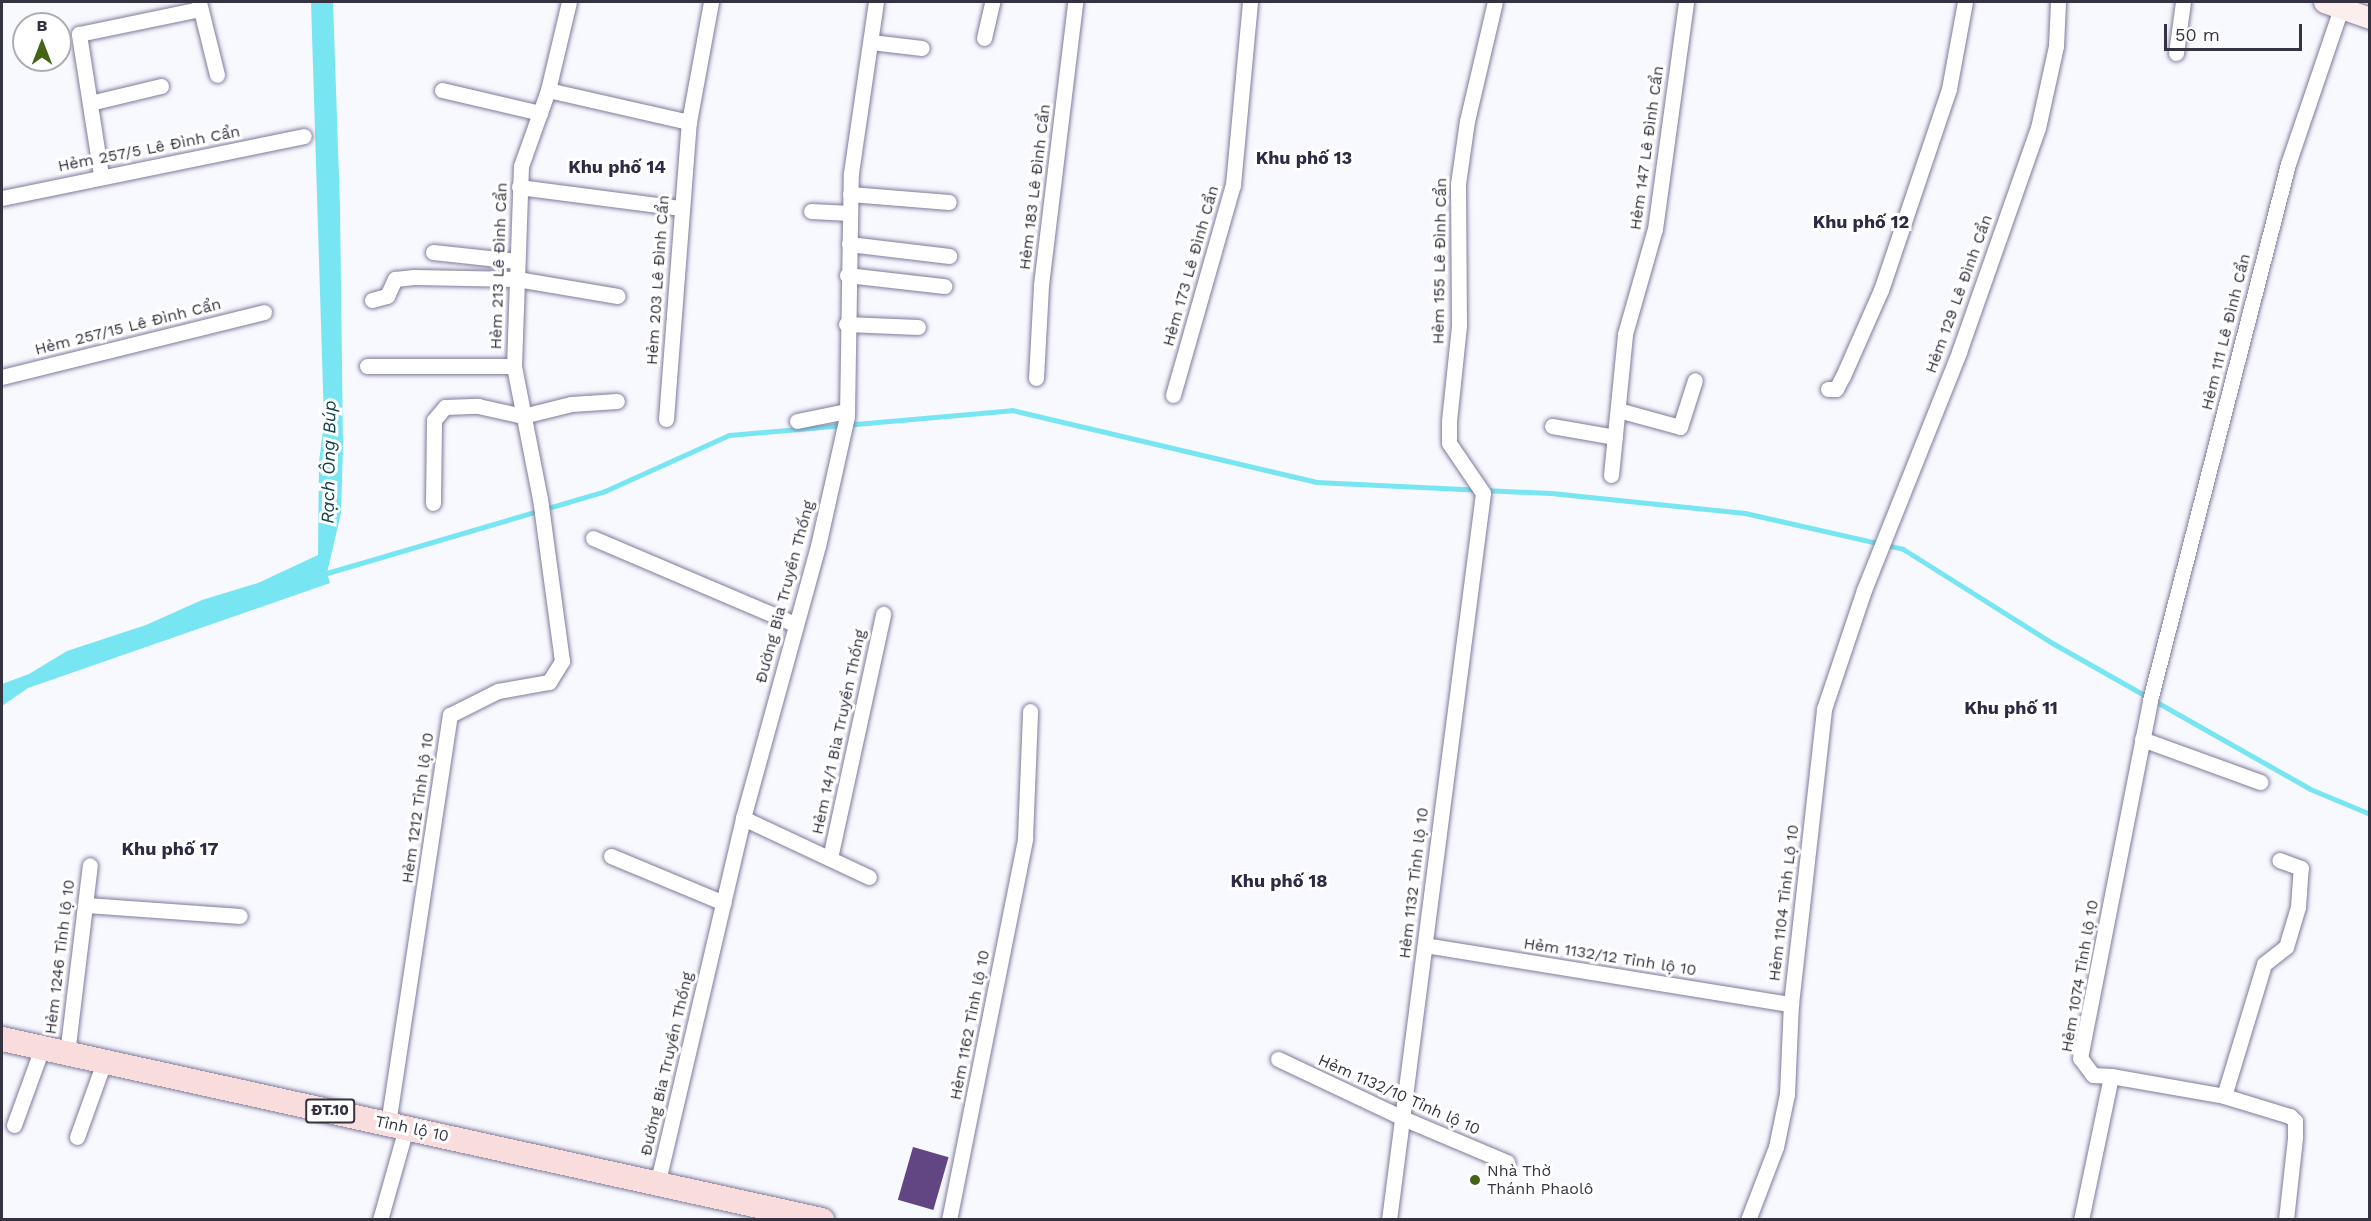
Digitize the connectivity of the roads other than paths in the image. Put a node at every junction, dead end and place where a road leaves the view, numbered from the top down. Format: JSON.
{"nodes":[{"id":1,"x":569,"y":2,"type":"edge"},
{"id":2,"x":711,"y":2,"type":"edge"},
{"id":3,"x":876,"y":2,"type":"edge"},
{"id":4,"x":992,"y":2,"type":"edge"},
{"id":5,"x":1075,"y":2,"type":"edge"},
{"id":6,"x":1250,"y":2,"type":"edge"},
{"id":7,"x":1495,"y":2,"type":"edge"},
{"id":8,"x":1686,"y":2,"type":"edge"},
{"id":9,"x":1965,"y":2,"type":"edge"},
{"id":10,"x":2058,"y":2,"type":"edge"},
{"id":11,"x":2183,"y":2,"type":"edge"},
{"id":12,"x":200,"y":5,"type":"edge"},
{"id":13,"x":2332,"y":5,"type":"edge"},
{"id":14,"x":2370,"y":18,"type":"edge"},
{"id":15,"x":984,"y":38,"type":"dead end"},
{"id":16,"x":871,"y":42,"type":"junction"},
{"id":17,"x":922,"y":48,"type":"dead end"},
{"id":18,"x":2176,"y":53,"type":"dead end"},
{"id":19,"x":217,"y":75,"type":"dead end"},
{"id":20,"x":161,"y":86,"type":"dead end"},
{"id":21,"x":441,"y":90,"type":"dead end"},
{"id":22,"x":548,"y":90,"type":"junction"},
{"id":23,"x":90,"y":103,"type":"junction"},
{"id":24,"x":540,"y":113,"type":"junction"},
{"id":25,"x":689,"y":122,"type":"junction"},
{"id":26,"x":304,"y":136,"type":"dead end"},
{"id":27,"x":101,"y":175,"type":"junction"},
{"id":28,"x":519,"y":187,"type":"junction"},
{"id":29,"x":850,"y":194,"type":"junction"},
{"id":30,"x":2,"y":198,"type":"edge"},
{"id":31,"x":948,"y":202,"type":"dead end"},
{"id":32,"x":680,"y":208,"type":"junction"},
{"id":33,"x":811,"y":211,"type":"dead end"},
{"id":34,"x":850,"y":213,"type":"junction"},
{"id":35,"x":849,"y":244,"type":"junction"},
{"id":36,"x":433,"y":252,"type":"dead end"},
{"id":37,"x":949,"y":256,"type":"dead end"},
{"id":38,"x":517,"y":261,"type":"junction"},
{"id":39,"x":847,"y":275,"type":"junction"},
{"id":40,"x":517,"y":279,"type":"junction"},
{"id":41,"x":944,"y":286,"type":"dead end"},
{"id":42,"x":618,"y":296,"type":"dead end"},
{"id":43,"x":372,"y":300,"type":"dead end"},
{"id":44,"x":264,"y":312,"type":"dead end"},
{"id":45,"x":846,"y":324,"type":"junction"},
{"id":46,"x":918,"y":327,"type":"dead end"},
{"id":47,"x":367,"y":366,"type":"dead end"},
{"id":48,"x":514,"y":366,"type":"junction"},
{"id":49,"x":2,"y":377,"type":"edge"},
{"id":50,"x":1036,"y":378,"type":"dead end"},
{"id":51,"x":1695,"y":380,"type":"dead end"},
{"id":52,"x":1828,"y":389,"type":"dead end"},
{"id":53,"x":1173,"y":396,"type":"dead end"},
{"id":54,"x":617,"y":401,"type":"dead end"},
{"id":55,"x":1618,"y":410,"type":"junction"},
{"id":56,"x":846,"y":414,"type":"junction"},
{"id":57,"x":523,"y":416,"type":"junction"},
{"id":58,"x":666,"y":419,"type":"dead end"},
{"id":59,"x":797,"y":421,"type":"dead end"},
{"id":60,"x":1552,"y":426,"type":"dead end"},
{"id":61,"x":1615,"y":437,"type":"junction"},
{"id":62,"x":1611,"y":476,"type":"dead end"},
{"id":63,"x":540,"y":500,"type":"joint"},
{"id":64,"x":433,"y":503,"type":"dead end"},
{"id":65,"x":593,"y":537,"type":"dead end"},
{"id":66,"x":1478,"y":551,"type":"joint"},
{"id":67,"x":1864,"y":590,"type":"joint"},
{"id":68,"x":883,"y":614,"type":"dead end"},
{"id":69,"x":795,"y":624,"type":"junction"},
{"id":70,"x":1030,"y":711,"type":"dead end"},
{"id":71,"x":2146,"y":718,"type":"joint"},
{"id":72,"x":2142,"y":739,"type":"junction"},
{"id":73,"x":2260,"y":782,"type":"dead end"},
{"id":74,"x":743,"y":818,"type":"junction"},
{"id":75,"x":611,"y":856,"type":"dead end"},
{"id":76,"x":830,"y":858,"type":"junction"},
{"id":77,"x":2279,"y":860,"type":"dead end"},
{"id":78,"x":90,"y":865,"type":"dead end"},
{"id":79,"x":868,"y":877,"type":"dead end"},
{"id":80,"x":724,"y":903,"type":"junction"},
{"id":81,"x":87,"y":906,"type":"junction"},
{"id":82,"x":240,"y":915,"type":"dead end"},
{"id":83,"x":1425,"y":945,"type":"junction"},
{"id":84,"x":1791,"y":1004,"type":"junction"},
{"id":85,"x":2,"y":1039,"type":"edge"},
{"id":86,"x":42,"y":1048,"type":"junction"},
{"id":87,"x":66,"y":1054,"type":"junction"},
{"id":88,"x":1278,"y":1059,"type":"dead end"},
{"id":89,"x":104,"y":1062,"type":"junction"},
{"id":90,"x":2111,"y":1076,"type":"junction"},
{"id":91,"x":2224,"y":1096,"type":"junction"},
{"id":92,"x":1405,"y":1119,"type":"junction"},
{"id":93,"x":14,"y":1125,"type":"dead end"},
{"id":94,"x":397,"y":1126,"type":"junction"},
{"id":95,"x":77,"y":1137,"type":"dead end"},
{"id":96,"x":1507,"y":1162,"type":"dead end"},
{"id":97,"x":658,"y":1181,"type":"junction"},
{"id":98,"x":380,"y":1220,"type":"edge"},
{"id":99,"x":822,"y":1220,"type":"edge"},
{"id":100,"x":949,"y":1220,"type":"edge"},
{"id":101,"x":1389,"y":1220,"type":"edge"},
{"id":102,"x":1748,"y":1220,"type":"edge"},
{"id":103,"x":2081,"y":1220,"type":"edge"},
{"id":104,"x":2286,"y":1220,"type":"edge"}],
"edges":[{"from":1,"to":22,"type":"street","name":"Hẻm 213 Lê Đình Cẩn"},
{"from":2,"to":25,"type":"street","name":"Hẻm 203 Lê Đình Cẩn"},
{"from":3,"to":16,"type":"street","name":"Đường Bia Truyền Thống"},
{"from":4,"to":15,"type":"street"},
{"from":5,"to":50,"type":"street","name":"Hẻm 183 Lê Đình Cẩn"},
{"from":6,"to":53,"type":"street","name":"Hẻm 173 Lê Đình Cẩn"},
{"from":7,"to":66,"type":"street","name":"Hẻm 155 Lê Đình Cẩn"},
{"from":8,"to":55,"type":"street","name":"Hẻm 147 Lê Đình Cẩn"},
{"from":9,"to":52,"type":"street"},
{"from":10,"to":67,"type":"street","name":"Hẻm 129 Lê Đình Cẩn"},
{"from":11,"to":18,"type":"street"},
{"from":12,"to":19,"type":"street"},
{"from":12,"to":23,"type":"street"},
{"from":13,"to":14,"type":"street"},
{"from":13,"to":71,"type":"street","name":"Hẻm 111 Lê Đình Cẩn"},
{"from":16,"to":17,"type":"street"},
{"from":16,"to":29,"type":"street","name":"Đường Bia Truyền Thống"},
{"from":20,"to":23,"type":"street"},
{"from":21,"to":24,"type":"street"},
{"from":22,"to":24,"type":"street","name":"Hẻm 213 Lê Đình Cẩn"},
{"from":22,"to":25,"type":"street"},
{"from":23,"to":27,"type":"street"},
{"from":24,"to":28,"type":"street","name":"Hẻm 213 Lê Đình Cẩn"},
{"from":25,"to":32,"type":"street","name":"Hẻm 203 Lê Đình Cẩn"},
{"from":26,"to":27,"type":"street","name":"Hẻm 257/5 Lê Đình Cẩn"},
{"from":27,"to":30,"type":"street","name":"Hẻm 257/5 Lê Đình Cẩn"},
{"from":28,"to":32,"type":"street"},
{"from":28,"to":38,"type":"street","name":"Hẻm 213 Lê Đình Cẩn"},
{"from":29,"to":31,"type":"street"},
{"from":29,"to":34,"type":"street","name":"Đường Bia Truyền Thống"},
{"from":32,"to":58,"type":"street","name":"Hẻm 203 Lê Đình Cẩn"},
{"from":33,"to":34,"type":"street"},
{"from":34,"to":35,"type":"street","name":"Đường Bia Truyền Thống"},
{"from":35,"to":37,"type":"street"},
{"from":35,"to":39,"type":"street","name":"Đường Bia Truyền Thống"},
{"from":36,"to":38,"type":"street"},
{"from":38,"to":40,"type":"street","name":"Hẻm 213 Lê Đình Cẩn"},
{"from":39,"to":41,"type":"street"},
{"from":39,"to":45,"type":"street","name":"Đường Bia Truyền Thống"},
{"from":40,"to":42,"type":"street"},
{"from":40,"to":43,"type":"street"},
{"from":40,"to":48,"type":"street","name":"Hẻm 213 Lê Đình Cẩn"},
{"from":44,"to":49,"type":"street","name":"Hẻm 257/15 Lê Đình Cẩn"},
{"from":45,"to":46,"type":"street"},
{"from":45,"to":56,"type":"street","name":"Đường Bia Truyền Thống"},
{"from":47,"to":48,"type":"street"},
{"from":48,"to":57,"type":"street","name":"Hẻm 213 Lê Đình Cẩn"},
{"from":51,"to":55,"type":"street"},
{"from":54,"to":57,"type":"street"},
{"from":55,"to":61,"type":"street","name":"Hẻm 147 Lê Đình Cẩn"},
{"from":56,"to":59,"type":"street"},
{"from":56,"to":69,"type":"street","name":"Đường Bia Truyền Thống"},
{"from":57,"to":63,"type":"street","name":"Hẻm 213 Lê Đình Cẩn"},
{"from":57,"to":64,"type":"street"},
{"from":60,"to":61,"type":"street"},
{"from":61,"to":62,"type":"street","name":"Hẻm 147 Lê Đình Cẩn"},
{"from":63,"to":94,"type":"street","name":"Hẻm 1212 Tỉnh lộ 10"},
{"from":65,"to":69,"type":"street"},
{"from":66,"to":83,"type":"street","name":"Hẻm 1132 Tỉnh lộ 10"},
{"from":67,"to":84,"type":"street","name":"Hẻm 1104 Tỉnh Lộ 10"},
{"from":68,"to":76,"type":"street","name":"Hẻm 14/1 Bia Truyền Thống"},
{"from":69,"to":74,"type":"street","name":"Đường Bia Truyền Thống"},
{"from":70,"to":100,"type":"street","name":"Hẻm 1162 Tỉnh lộ 10"},
{"from":71,"to":72,"type":"street","name":"Hẻm 1074 Tỉnh lộ 10"},
{"from":72,"to":73,"type":"street"},
{"from":72,"to":90,"type":"street","name":"Hẻm 1074 Tỉnh lộ 10"},
{"from":74,"to":76,"type":"street"},
{"from":74,"to":80,"type":"street","name":"Đường Bia Truyền Thống"},
{"from":75,"to":80,"type":"street"},
{"from":76,"to":79,"type":"street"},
{"from":77,"to":91,"type":"street"},
{"from":78,"to":81,"type":"street","name":"Hẻm 1246 Tỉnh lộ 10"},
{"from":80,"to":97,"type":"street","name":"Đường Bia Truyền Thống"},
{"from":81,"to":82,"type":"street"},
{"from":81,"to":87,"type":"street","name":"Hẻm 1246 Tỉnh lộ 10"},
{"from":83,"to":84,"type":"street","name":"Hẻm 1132/12 Tỉnh lộ 10"},
{"from":83,"to":92,"type":"street","name":"Hẻm 1132 Tỉnh lộ 10"},
{"from":84,"to":102,"type":"street","name":"Hẻm 1104 Tỉnh Lộ 10"},
{"from":85,"to":86,"type":"main road","name":"Tỉnh lộ 10","number":"ĐT.10"},
{"from":86,"to":87,"type":"main road","name":"Tỉnh lộ 10","number":"ĐT.10"},
{"from":86,"to":93,"type":"street"},
{"from":87,"to":89,"type":"main road","name":"Tỉnh lộ 10","number":"ĐT.10"},
{"from":88,"to":92,"type":"street","name":"Hẻm 1132/10 Tỉnh lộ 10"},
{"from":89,"to":94,"type":"main road","name":"Tỉnh lộ 10","number":"ĐT.10"},
{"from":89,"to":95,"type":"street"},
{"from":90,"to":91,"type":"street","name":"Hẻm 1074 Tỉnh lộ 10"},
{"from":90,"to":103,"type":"street"},
{"from":91,"to":104,"type":"street","name":"Hẻm 1074 Tỉnh lộ 10"},
{"from":92,"to":96,"type":"street","name":"Hẻm 1132/10 Tỉnh lộ 10"},
{"from":92,"to":101,"type":"street","name":"Hẻm 1132 Tỉnh lộ 10"},
{"from":94,"to":97,"type":"main road","name":"Tỉnh lộ 10","number":"ĐT.10"},
{"from":94,"to":98,"type":"street"},
{"from":97,"to":99,"type":"main road","name":"Tỉnh lộ 10","number":"ĐT.10"}]}
